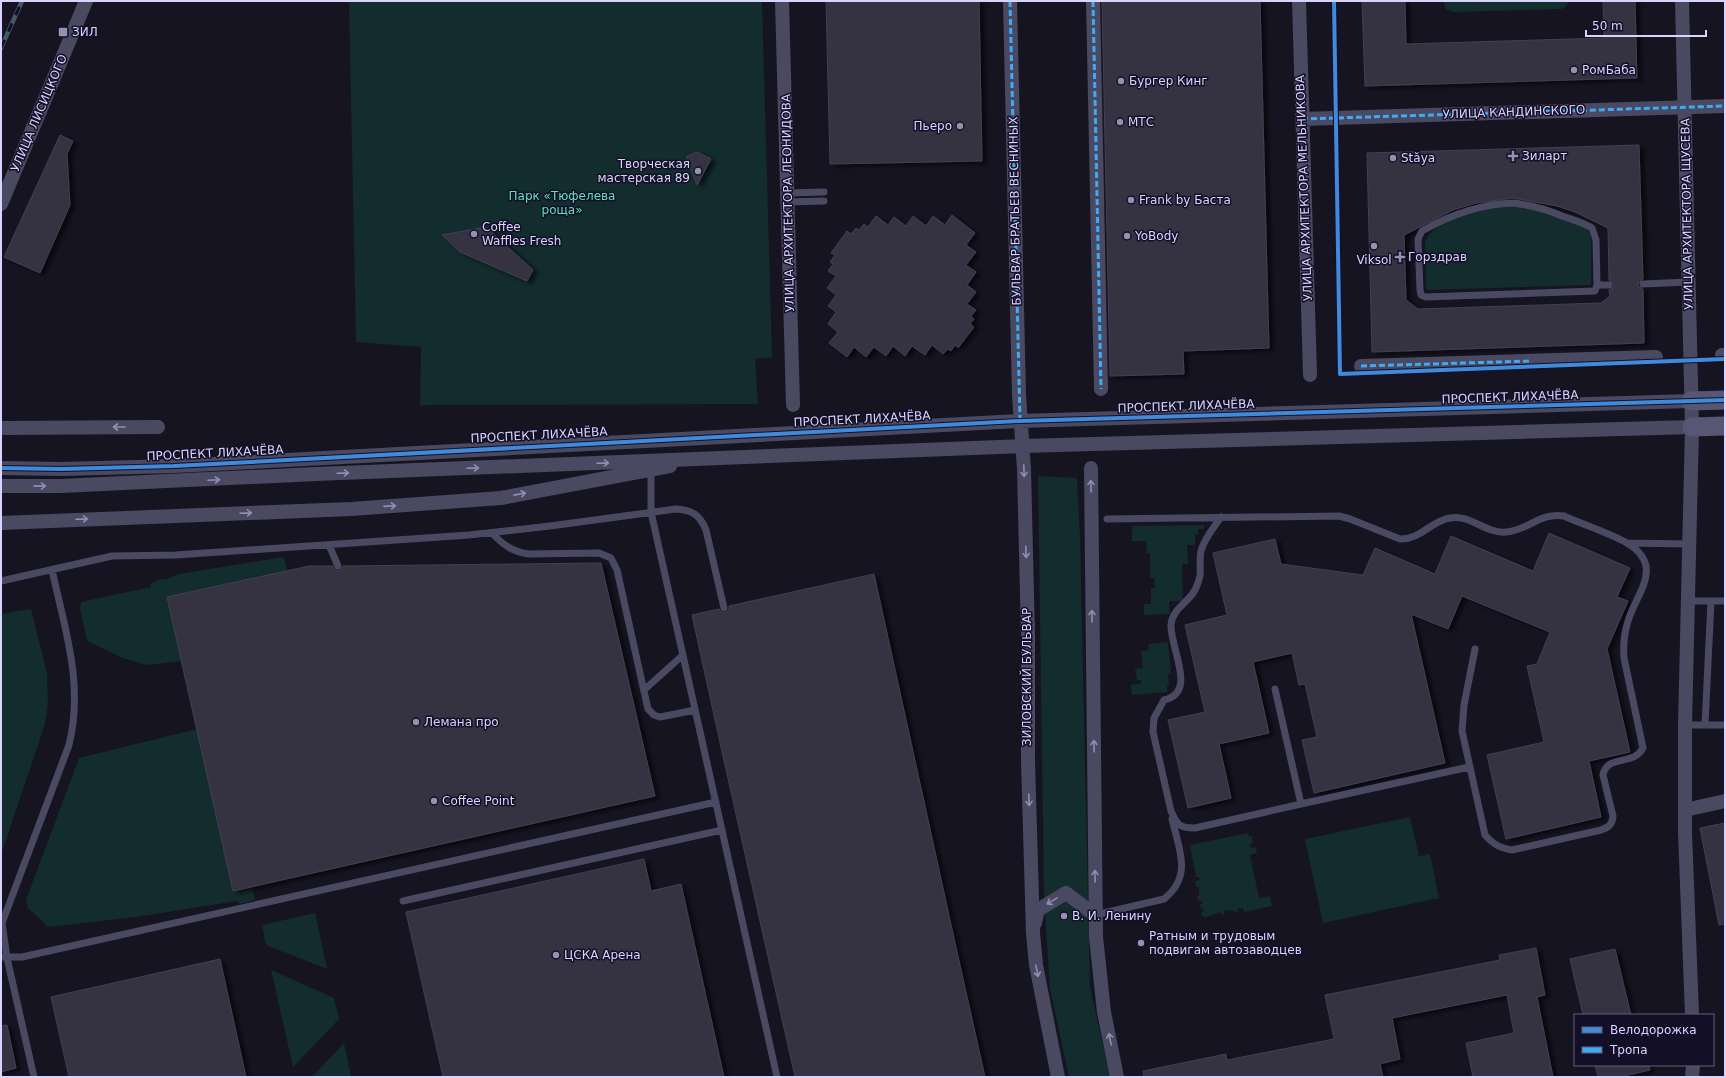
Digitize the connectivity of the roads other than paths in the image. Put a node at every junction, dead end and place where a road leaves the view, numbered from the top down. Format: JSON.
{"nodes":[{"id":1,"x":86,"y":1,"type":"edge"},
{"id":2,"x":782,"y":1,"type":"edge"},
{"id":3,"x":1010,"y":1,"type":"edge"},
{"id":4,"x":1093,"y":1,"type":"edge"},
{"id":5,"x":1299,"y":1,"type":"edge"},
{"id":6,"x":1682,"y":1,"type":"edge"},
{"id":7,"x":1725,"y":106,"type":"edge"},
{"id":8,"x":1684,"y":107,"type":"junction"},
{"id":9,"x":1302,"y":118,"type":"junction"},
{"id":10,"x":824,"y":192,"type":"dead end"},
{"id":11,"x":787,"y":198,"type":"junction"},
{"id":12,"x":824,"y":201,"type":"dead end"},
{"id":13,"x":1,"y":204,"type":"edge"},
{"id":14,"x":1688,"y":282,"type":"junction"},
{"id":15,"x":1643,"y":284,"type":"dead end"},
{"id":16,"x":1597,"y":285,"type":"junction"},
{"id":17,"x":1609,"y":285,"type":"dead end"},
{"id":18,"x":1656,"y":357,"type":"dead end"},
{"id":19,"x":1361,"y":366,"type":"dead end"},
{"id":20,"x":1310,"y":375,"type":"dead end"},
{"id":21,"x":1101,"y":389,"type":"dead end"},
{"id":22,"x":1725,"y":400,"type":"edge"},
{"id":23,"x":1691,"y":401,"type":"junction"},
{"id":24,"x":793,"y":404,"type":"dead end"},
{"id":25,"x":1020,"y":421,"type":"junction"},
{"id":26,"x":1725,"y":426,"type":"edge"},
{"id":27,"x":158,"y":427,"type":"dead end"},
{"id":28,"x":1692,"y":427,"type":"junction"},
{"id":29,"x":1,"y":428,"type":"edge"},
{"id":30,"x":1023,"y":446,"type":"junction"},
{"id":31,"x":671,"y":466,"type":"dead end"},
{"id":32,"x":1,"y":468,"type":"edge"},
{"id":33,"x":1091,"y":468,"type":"dead end"},
{"id":34,"x":651,"y":470,"type":"junction"},
{"id":35,"x":1,"y":486,"type":"edge"},
{"id":36,"x":651,"y":512,"type":"junction"},
{"id":37,"x":1221,"y":517,"type":"junction"},
{"id":38,"x":1107,"y":519,"type":"dead end"},
{"id":39,"x":1,"y":523,"type":"edge"},
{"id":40,"x":492,"y":533,"type":"junction"},
{"id":41,"x":1627,"y":543,"type":"junction"},
{"id":42,"x":1689,"y":544,"type":"junction"},
{"id":43,"x":329,"y":545,"type":"junction"},
{"id":44,"x":338,"y":566,"type":"dead end"},
{"id":45,"x":52,"y":570,"type":"junction"},
{"id":46,"x":1,"y":581,"type":"edge"},
{"id":47,"x":1688,"y":601,"type":"junction"},
{"id":48,"x":1712,"y":601,"type":"junction"},
{"id":49,"x":1725,"y":601,"type":"edge"},
{"id":50,"x":724,"y":608,"type":"dead end"},
{"id":51,"x":1475,"y":649,"type":"dead end"},
{"id":52,"x":683,"y":655,"type":"junction"},
{"id":53,"x":1275,"y":689,"type":"dead end"},
{"id":54,"x":644,"y":690,"type":"junction"},
{"id":55,"x":695,"y":710,"type":"junction"},
{"id":56,"x":1684,"y":725,"type":"junction"},
{"id":57,"x":1705,"y":725,"type":"junction"},
{"id":58,"x":1725,"y":725,"type":"edge"},
{"id":59,"x":1469,"y":766,"type":"junction"},
{"id":60,"x":716,"y":802,"type":"junction"},
{"id":61,"x":1725,"y":802,"type":"edge"},
{"id":62,"x":1301,"y":804,"type":"junction"},
{"id":63,"x":1685,"y":810,"type":"junction"},
{"id":64,"x":1171,"y":811,"type":"junction"},
{"id":65,"x":722,"y":830,"type":"junction"},
{"id":66,"x":403,"y":901,"type":"dead end"},
{"id":67,"x":1095,"y":915,"type":"junction"},
{"id":68,"x":1033,"y":933,"type":"junction"},
{"id":69,"x":4,"y":958,"type":"edge"},
{"id":70,"x":1692,"y":1014,"type":"edge"},
{"id":71,"x":1693,"y":1066,"type":"edge"},
{"id":72,"x":34,"y":1077,"type":"edge"},
{"id":73,"x":777,"y":1077,"type":"edge"},
{"id":74,"x":1058,"y":1077,"type":"edge"},
{"id":75,"x":1117,"y":1077,"type":"edge"},
{"id":76,"x":1692,"y":1077,"type":"edge"}],
"edges":[{"from":1,"to":13,"type":"street","name":"УЛИЦА ЛИСИЦКОГО"},
{"from":2,"to":11,"type":"street","name":"УЛИЦА АРХИТЕКТОРА ЛЕОНИДОВА"},
{"from":3,"to":25,"type":"street","name":"БУЛЬВАР БРАТЬЕВ ВЕСНИНЫХ"},
{"from":4,"to":21,"type":"street"},
{"from":5,"to":9,"type":"street","name":"УЛИЦА АРХИТЕКТОРА МЕЛЬНИКОВА"},
{"from":6,"to":8,"type":"street","name":"УЛИЦА АРХИТЕКТОРА ЩУСЕВА"},
{"from":7,"to":8,"type":"street","name":"УЛИЦА КАНДИНСКОГО"},
{"from":8,"to":9,"type":"street","name":"УЛИЦА КАНДИНСКОГО"},
{"from":8,"to":14,"type":"street","name":"УЛИЦА АРХИТЕКТОРА ЩУСЕВА"},
{"from":9,"to":20,"type":"street","name":"УЛИЦА АРХИТЕКТОРА МЕЛЬНИКОВА"},
{"from":10,"to":11,"type":"lane"},
{"from":11,"to":12,"type":"lane"},
{"from":11,"to":24,"type":"street","name":"УЛИЦА АРХИТЕКТОРА ЛЕОНИДОВА"},
{"from":14,"to":15,"type":"lane"},
{"from":14,"to":23,"type":"street","name":"УЛИЦА АРХИТЕКТОРА ЩУСЕВА"},
{"from":16,"to":16,"type":"lane"},
{"from":16,"to":17,"type":"lane"},
{"from":18,"to":19,"type":"street"},
{"from":22,"to":23,"type":"street","name":"ПРОСПЕКТ ЛИХАЧЁВА"},
{"from":23,"to":25,"type":"street","name":"ПРОСПЕКТ ЛИХАЧЁВА"},
{"from":23,"to":28,"type":"street","name":"УЛИЦА АРХИТЕКТОРА ЩУСЕВА"},
{"from":25,"to":30,"type":"street","name":"ЗИЛОВСКИЙ БУЛЬВАР"},
{"from":25,"to":32,"type":"street","name":"ПРОСПЕКТ ЛИХАЧЁВА"},
{"from":26,"to":28,"type":"street"},
{"from":27,"to":29,"type":"street","one_way":true},
{"from":28,"to":30,"type":"street"},
{"from":28,"to":42,"type":"street","name":"УЛИЦА АРХИТЕКТОРА ЩУСЕВА"},
{"from":35,"to":30,"type":"street","one_way":true},
{"from":30,"to":68,"type":"street","name":"ЗИЛОВСКИЙ БУЛЬВАР","one_way":true},
{"from":31,"to":34,"type":"street"},
{"from":67,"to":33,"type":"street","one_way":true},
{"from":34,"to":36,"type":"lane"},
{"from":39,"to":34,"type":"street","one_way":true},
{"from":36,"to":40,"type":"lane"},
{"from":36,"to":50,"type":"lane"},
{"from":36,"to":52,"type":"lane"},
{"from":37,"to":38,"type":"lane"},
{"from":37,"to":41,"type":"lane"},
{"from":37,"to":64,"type":"lane"},
{"from":40,"to":43,"type":"lane"},
{"from":40,"to":54,"type":"lane"},
{"from":41,"to":42,"type":"lane"},
{"from":41,"to":59,"type":"lane"},
{"from":42,"to":47,"type":"street","name":"УЛИЦА АРХИТЕКТОРА ЩУСЕВА"},
{"from":43,"to":44,"type":"lane"},
{"from":43,"to":45,"type":"lane"},
{"from":45,"to":46,"type":"lane"},
{"from":45,"to":69,"type":"lane"},
{"from":47,"to":48,"type":"lane"},
{"from":47,"to":56,"type":"street","name":"УЛИЦА АРХИТЕКТОРА ЩУСЕВА"},
{"from":48,"to":49,"type":"lane"},
{"from":48,"to":57,"type":"lane"},
{"from":51,"to":59,"type":"lane"},
{"from":52,"to":54,"type":"lane"},
{"from":52,"to":55,"type":"lane"},
{"from":53,"to":62,"type":"lane"},
{"from":54,"to":55,"type":"lane"},
{"from":55,"to":60,"type":"lane"},
{"from":56,"to":57,"type":"lane"},
{"from":56,"to":63,"type":"street","name":"УЛИЦА АРХИТЕКТОРА ЩУСЕВА"},
{"from":57,"to":58,"type":"lane"},
{"from":59,"to":62,"type":"lane"},
{"from":60,"to":65,"type":"lane"},
{"from":60,"to":69,"type":"lane"},
{"from":61,"to":63,"type":"street"},
{"from":62,"to":64,"type":"lane"},
{"from":63,"to":70,"type":"street","name":"УЛИЦА АРХИТЕКТОРА ЩУСЕВА"},
{"from":64,"to":67,"type":"lane"},
{"from":65,"to":66,"type":"lane"},
{"from":65,"to":73,"type":"lane"},
{"from":67,"to":68,"type":"street","name":"ЗИЛОВСКИЙ БУЛЬВАР","one_way":true},
{"from":75,"to":67,"type":"street","one_way":true},
{"from":68,"to":74,"type":"street","name":"ЗИЛОВСКИЙ БУЛЬВАР","one_way":true},
{"from":69,"to":72,"type":"lane"},
{"from":71,"to":76,"type":"street"}]}
